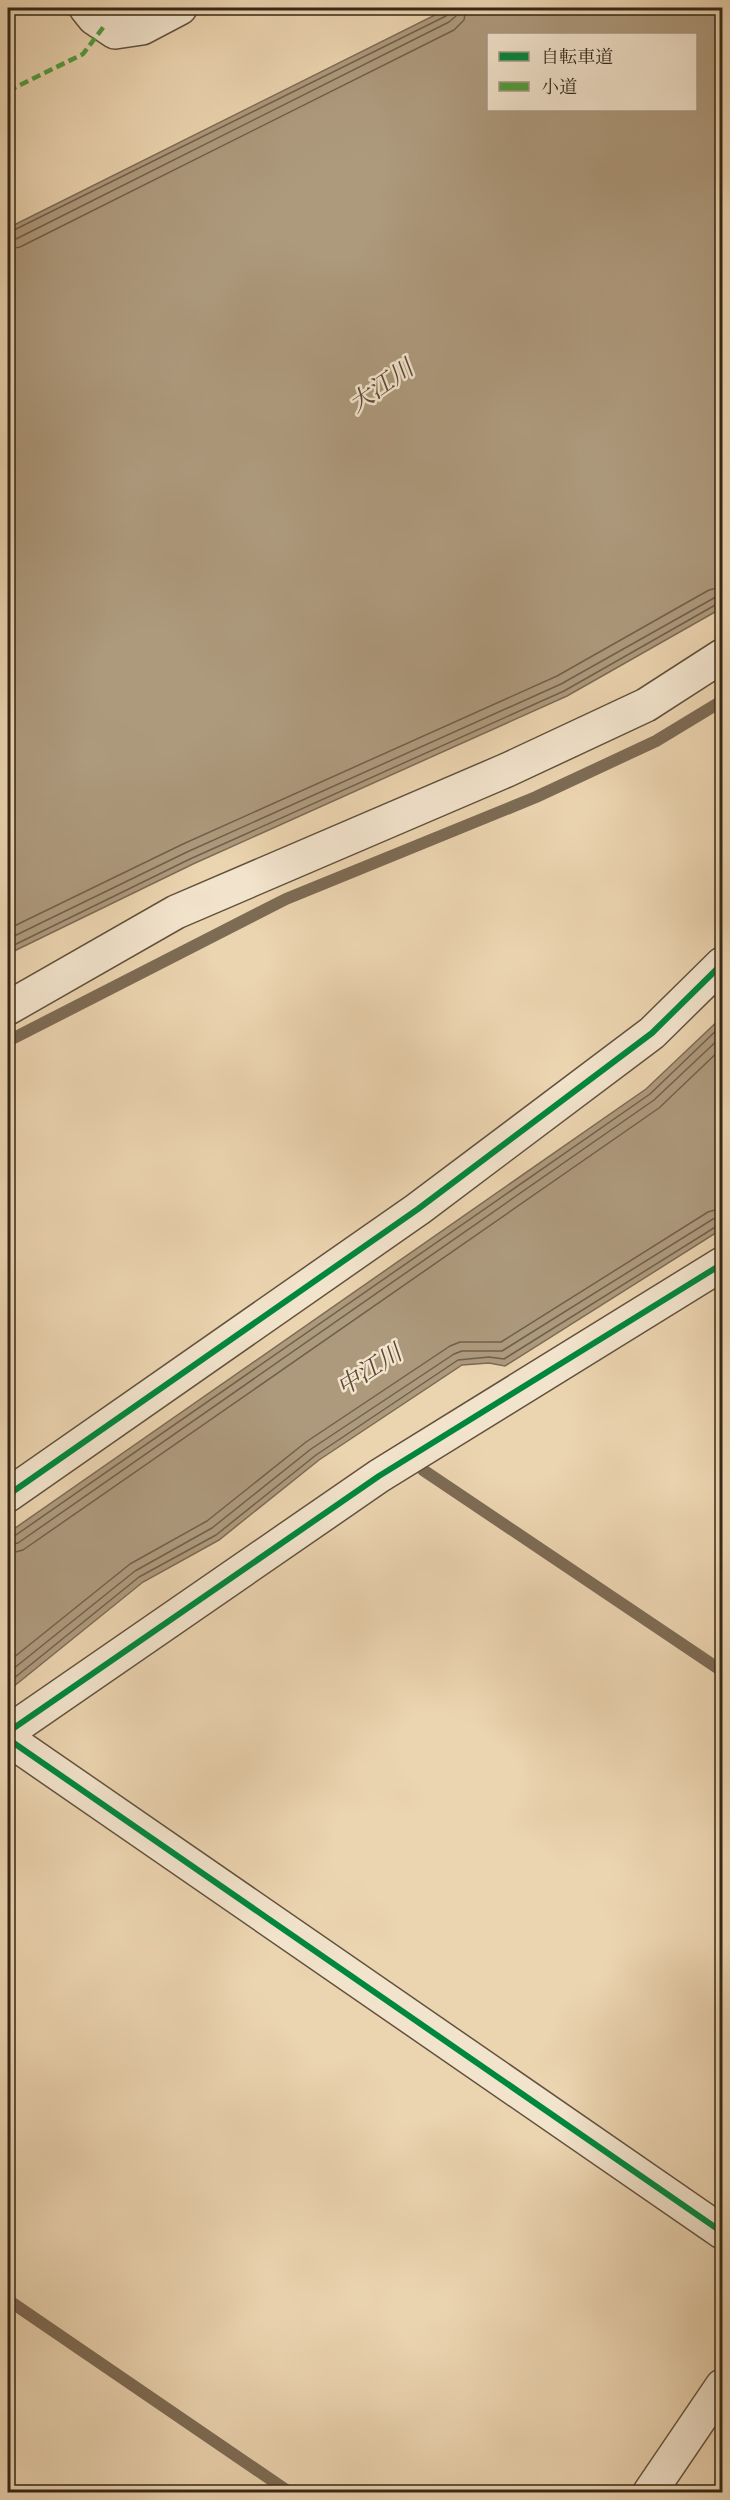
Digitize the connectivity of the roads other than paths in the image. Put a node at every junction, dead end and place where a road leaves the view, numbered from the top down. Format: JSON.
{"nodes":[{"id":1,"x":86,"y":8,"type":"edge"},
{"id":2,"x":180,"y":8,"type":"edge"},
{"id":3,"x":723,"y":656,"type":"edge"},
{"id":4,"x":723,"y":964,"type":"edge"},
{"id":5,"x":8,"y":1008,"type":"edge"},
{"id":6,"x":723,"y":1264,"type":"edge"},
{"id":7,"x":8,"y":1495,"type":"edge"},
{"id":8,"x":8,"y":1732,"type":"edge"},
{"id":9,"x":8,"y":1739,"type":"edge"},
{"id":10,"x":723,"y":2232,"type":"edge"},
{"id":11,"x":723,"y":2386,"type":"edge"},
{"id":12,"x":650,"y":2493,"type":"edge"}],
"edges":[{"from":1,"to":2,"type":"street"},
{"from":3,"to":5,"type":"street"},
{"from":4,"to":7,"type":"street"},
{"from":6,"to":8,"type":"street"},
{"from":9,"to":10,"type":"street"},
{"from":11,"to":12,"type":"street"}]}
